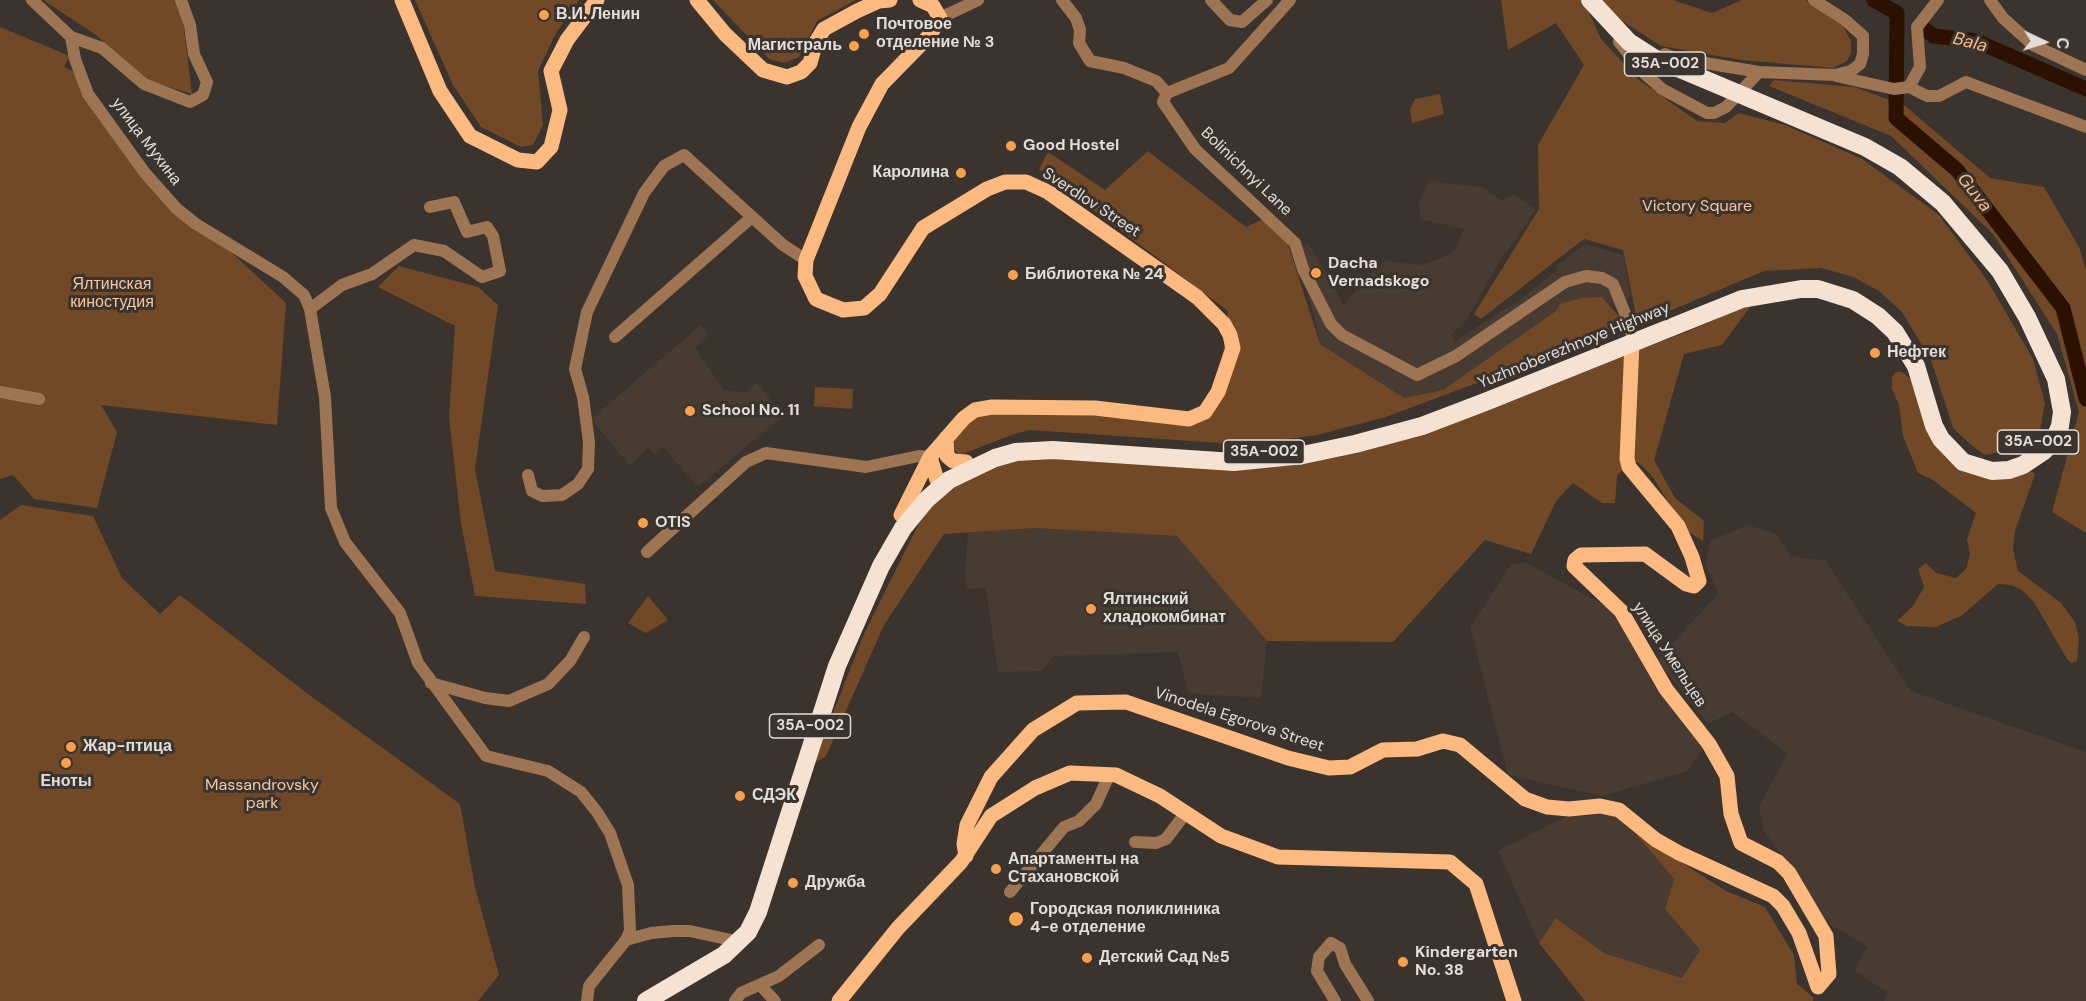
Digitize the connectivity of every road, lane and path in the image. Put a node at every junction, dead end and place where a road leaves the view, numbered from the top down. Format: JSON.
{"nodes":[{"id":1,"x":32,"y":0,"type":"edge"},
{"id":2,"x":182,"y":0,"type":"edge"},
{"id":3,"x":402,"y":0,"type":"edge"},
{"id":4,"x":597,"y":0,"type":"edge"},
{"id":5,"x":697,"y":0,"type":"edge"},
{"id":6,"x":890,"y":0,"type":"edge"},
{"id":7,"x":920,"y":0,"type":"edge"},
{"id":8,"x":978,"y":0,"type":"edge"},
{"id":9,"x":1062,"y":0,"type":"edge"},
{"id":10,"x":1211,"y":0,"type":"edge"},
{"id":11,"x":1268,"y":0,"type":"edge"},
{"id":12,"x":1582,"y":0,"type":"edge"},
{"id":13,"x":1590,"y":0,"type":"edge"},
{"id":14,"x":1814,"y":0,"type":"edge"},
{"id":15,"x":1938,"y":0,"type":"edge"},
{"id":16,"x":1990,"y":0,"type":"edge"},
{"id":17,"x":1285,"y":1,"type":"edge"},
{"id":18,"x":940,"y":18,"type":"junction"},
{"id":19,"x":1615,"y":34,"type":"junction"},
{"id":20,"x":71,"y":37,"type":"junction"},
{"id":21,"x":2086,"y":70,"type":"edge"},
{"id":22,"x":1759,"y":72,"type":"junction"},
{"id":23,"x":1835,"y":75,"type":"junction"},
{"id":24,"x":1903,"y":88,"type":"junction"},
{"id":25,"x":1167,"y":93,"type":"junction"},
{"id":26,"x":2086,"y":127,"type":"edge"},
{"id":27,"x":429,"y":207,"type":"dead end"},
{"id":28,"x":752,"y":217,"type":"junction"},
{"id":29,"x":1295,"y":243,"type":"joint"},
{"id":30,"x":806,"y":260,"type":"junction"},
{"id":31,"x":310,"y":309,"type":"junction"},
{"id":32,"x":1632,"y":336,"type":"junction"},
{"id":33,"x":615,"y":337,"type":"dead end"},
{"id":34,"x":0,"y":392,"type":"edge"},
{"id":35,"x":39,"y":399,"type":"dead end"},
{"id":36,"x":946,"y":438,"type":"junction"},
{"id":37,"x":930,"y":457,"type":"junction"},
{"id":38,"x":966,"y":462,"type":"junction"},
{"id":39,"x":528,"y":474,"type":"dead end"},
{"id":40,"x":938,"y":484,"type":"junction"},
{"id":41,"x":901,"y":515,"type":"junction"},
{"id":42,"x":647,"y":552,"type":"dead end"},
{"id":43,"x":584,"y":637,"type":"dead end"},
{"id":44,"x":430,"y":683,"type":"junction"},
{"id":45,"x":1109,"y":775,"type":"junction"},
{"id":46,"x":1185,"y":814,"type":"junction"},
{"id":47,"x":1135,"y":842,"type":"dead end"},
{"id":48,"x":966,"y":856,"type":"junction"},
{"id":49,"x":1010,"y":892,"type":"dead end"},
{"id":50,"x":626,"y":940,"type":"junction"},
{"id":51,"x":731,"y":940,"type":"junction"},
{"id":52,"x":819,"y":945,"type":"dead end"},
{"id":53,"x":760,"y":985,"type":"junction"},
{"id":54,"x":1818,"y":987,"type":"joint"},
{"id":55,"x":648,"y":1000,"type":"edge"},
{"id":56,"x":587,"y":1001,"type":"edge"},
{"id":57,"x":735,"y":1001,"type":"edge"},
{"id":58,"x":775,"y":1001,"type":"edge"},
{"id":59,"x":839,"y":1001,"type":"edge"},
{"id":60,"x":1335,"y":1001,"type":"edge"},
{"id":61,"x":1368,"y":1001,"type":"edge"},
{"id":62,"x":1514,"y":1001,"type":"edge"}],
"edges":[{"from":1,"to":20,"type":"street"},
{"from":2,"to":20,"type":"street"},
{"from":3,"to":4,"type":"main road"},
{"from":5,"to":6,"type":"main road"},
{"from":7,"to":18,"type":"main road"},
{"from":8,"to":18,"type":"street"},
{"from":9,"to":25,"type":"street"},
{"from":10,"to":11,"type":"street"},
{"from":12,"to":19,"type":"highway","name":"Yuzhnoberezhnoye Highway","number":"35А-002"},
{"from":13,"to":19,"type":"highway","name":"Yuzhnoberezhnoye Highway","number":"35А-002"},
{"from":14,"to":23,"type":"street"},
{"from":15,"to":24,"type":"street"},
{"from":16,"to":21,"type":"street"},
{"from":17,"to":25,"type":"street"},
{"from":18,"to":30,"type":"main road"},
{"from":19,"to":22,"type":"street"},
{"from":19,"to":22,"type":"street"},
{"from":19,"to":32,"type":"highway","name":"Yuzhnoberezhnoye Highway","number":"35А-002"},
{"from":20,"to":31,"type":"street","name":"улица Мухина"},
{"from":22,"to":23,"type":"street"},
{"from":23,"to":24,"type":"street"},
{"from":24,"to":26,"type":"street"},
{"from":25,"to":29,"type":"street","name":"Bolinichnyi Lane"},
{"from":27,"to":31,"type":"street"},
{"from":28,"to":30,"type":"street"},
{"from":28,"to":33,"type":"street"},
{"from":28,"to":39,"type":"street"},
{"from":29,"to":32,"type":"street","name":"Yuzhnoberezhnoye Highway"},
{"from":30,"to":36,"type":"main road","name":"Sverdlov Street"},
{"from":31,"to":44,"type":"street"},
{"from":32,"to":38,"type":"highway","name":"Yuzhnoberezhnoye Highway","number":"35А-002"},
{"from":32,"to":40,"type":"highway","name":"Yuzhnoberezhnoye Highway","number":"35А-002"},
{"from":32,"to":54,"type":"main road","name":"улица Умельцев"},
{"from":34,"to":35,"type":"street"},
{"from":36,"to":37,"type":"main road","name":"Sverdlov Street"},
{"from":36,"to":38,"type":"main road"},
{"from":37,"to":40,"type":"main road"},
{"from":37,"to":41,"type":"main road","name":"Sverdlov Street"},
{"from":37,"to":42,"type":"street"},
{"from":38,"to":40,"type":"highway","name":"Yuzhnoberezhnoye Highway","number":"35А-002"},
{"from":40,"to":41,"type":"highway","name":"Yuzhnoberezhnoye Highway","number":"35А-002"},
{"from":40,"to":55,"type":"highway","name":"Yuzhnoberezhnoye Highway","number":"35А-002"},
{"from":41,"to":51,"type":"highway","name":"Yuzhnoberezhnoye Highway","number":"35А-002"},
{"from":43,"to":44,"type":"street"},
{"from":44,"to":50,"type":"street"},
{"from":45,"to":46,"type":"main road"},
{"from":45,"to":48,"type":"main road"},
{"from":45,"to":49,"type":"street"},
{"from":46,"to":47,"type":"street"},
{"from":46,"to":62,"type":"main road"},
{"from":48,"to":54,"type":"main road","name":"Vinodela Egorova Street"},
{"from":48,"to":59,"type":"main road"},
{"from":50,"to":51,"type":"street"},
{"from":50,"to":56,"type":"street"},
{"from":51,"to":55,"type":"highway","name":"Yuzhnoberezhnoye Highway","number":"35А-002"},
{"from":52,"to":53,"type":"street"},
{"from":53,"to":57,"type":"street"},
{"from":53,"to":58,"type":"street"},
{"from":60,"to":61,"type":"street"}]}
